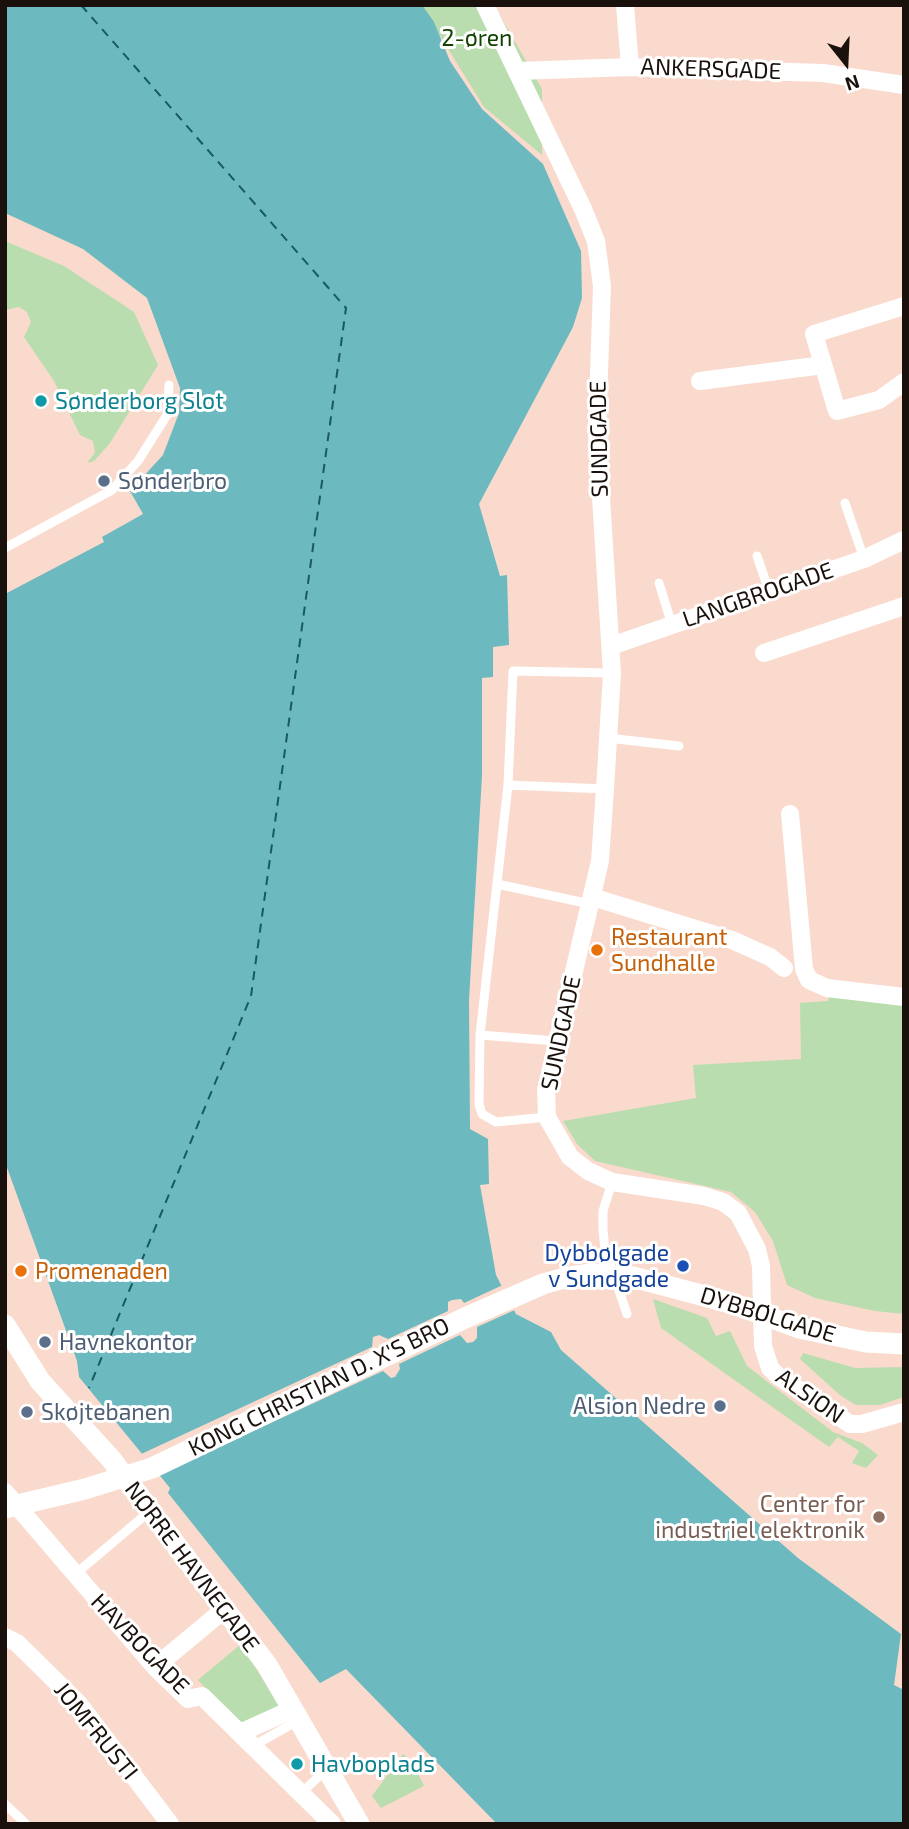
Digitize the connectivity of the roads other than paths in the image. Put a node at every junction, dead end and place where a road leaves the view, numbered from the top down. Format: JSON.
{"nodes":[{"id":1,"x":485,"y":5,"type":"edge"},
{"id":2,"x":625,"y":5,"type":"edge"},
{"id":3,"x":630,"y":67,"type":"junction"},
{"id":4,"x":517,"y":71,"type":"junction"},
{"id":5,"x":904,"y":85,"type":"edge"},
{"id":6,"x":904,"y":306,"type":"edge"},
{"id":7,"x":824,"y":365,"type":"junction"},
{"id":8,"x":700,"y":381,"type":"dead end"},
{"id":9,"x":904,"y":382,"type":"edge"},
{"id":10,"x":169,"y":385,"type":"dead end"},
{"id":11,"x":845,"y":503,"type":"dead end"},
{"id":12,"x":904,"y":540,"type":"edge"},
{"id":13,"x":5,"y":548,"type":"edge"},
{"id":14,"x":757,"y":555,"type":"dead end"},
{"id":15,"x":864,"y":559,"type":"junction"},
{"id":16,"x":659,"y":583,"type":"dead end"},
{"id":17,"x":769,"y":591,"type":"junction"},
{"id":18,"x":904,"y":606,"type":"edge"},
{"id":19,"x":673,"y":625,"type":"junction"},
{"id":20,"x":611,"y":646,"type":"junction"},
{"id":21,"x":764,"y":653,"type":"dead end"},
{"id":22,"x":612,"y":673,"type":"junction"},
{"id":23,"x":608,"y":738,"type":"junction"},
{"id":24,"x":679,"y":746,"type":"dead end"},
{"id":25,"x":508,"y":785,"type":"junction"},
{"id":26,"x":605,"y":789,"type":"junction"},
{"id":27,"x":790,"y":814,"type":"dead end"},
{"id":28,"x":497,"y":884,"type":"junction"},
{"id":29,"x":591,"y":900,"type":"junction"},
{"id":30,"x":784,"y":968,"type":"dead end"},
{"id":31,"x":904,"y":997,"type":"edge"},
{"id":32,"x":480,"y":1035,"type":"junction"},
{"id":33,"x":556,"y":1041,"type":"junction"},
{"id":34,"x":547,"y":1116,"type":"junction"},
{"id":35,"x":612,"y":1182,"type":"junction"},
{"id":36,"x":634,"y":1277,"type":"joint"},
{"id":37,"x":627,"y":1314,"type":"dead end"},
{"id":38,"x":764,"y":1314,"type":"junction"},
{"id":39,"x":5,"y":1325,"type":"edge"},
{"id":40,"x":904,"y":1343,"type":"edge"},
{"id":41,"x":904,"y":1412,"type":"edge"},
{"id":42,"x":5,"y":1492,"type":"edge"},
{"id":43,"x":5,"y":1508,"type":"edge"},
{"id":44,"x":150,"y":1511,"type":"junction"},
{"id":45,"x":76,"y":1572,"type":"junction"},
{"id":46,"x":226,"y":1608,"type":"junction"},
{"id":47,"x":11,"y":1640,"type":"edge"},
{"id":48,"x":155,"y":1667,"type":"junction"},
{"id":49,"x":296,"y":1714,"type":"junction"},
{"id":50,"x":240,"y":1733,"type":"junction"},
{"id":51,"x":253,"y":1746,"type":"junction"},
{"id":52,"x":327,"y":1769,"type":"junction"},
{"id":53,"x":300,"y":1794,"type":"junction"},
{"id":54,"x":5,"y":1804,"type":"edge"},
{"id":55,"x":26,"y":1824,"type":"edge"},
{"id":56,"x":170,"y":1824,"type":"edge"},
{"id":57,"x":332,"y":1824,"type":"edge"},
{"id":58,"x":359,"y":1824,"type":"edge"}],
"edges":[{"from":1,"to":4,"type":"street","name":"SUNDGADE"},
{"from":2,"to":3,"type":"street"},
{"from":3,"to":4,"type":"street","name":"ANKERSGADE"},
{"from":3,"to":5,"type":"street","name":"ANKERSGADE"},
{"from":4,"to":20,"type":"street","name":"SUNDGADE"},
{"from":6,"to":7,"type":"street"},
{"from":7,"to":8,"type":"street"},
{"from":7,"to":9,"type":"street"},
{"from":10,"to":13,"type":"lane"},
{"from":11,"to":15,"type":"lane"},
{"from":12,"to":15,"type":"street","name":"LANGBROGADE"},
{"from":14,"to":17,"type":"lane"},
{"from":15,"to":17,"type":"street","name":"LANGBROGADE"},
{"from":16,"to":19,"type":"lane"},
{"from":17,"to":19,"type":"street","name":"LANGBROGADE"},
{"from":18,"to":21,"type":"street"},
{"from":19,"to":20,"type":"street","name":"LANGBROGADE"},
{"from":20,"to":22,"type":"street","name":"SUNDGADE"},
{"from":22,"to":23,"type":"street","name":"SUNDGADE"},
{"from":22,"to":25,"type":"lane"},
{"from":23,"to":24,"type":"lane"},
{"from":23,"to":26,"type":"street","name":"SUNDGADE"},
{"from":25,"to":26,"type":"lane"},
{"from":25,"to":28,"type":"lane"},
{"from":26,"to":29,"type":"street","name":"SUNDGADE"},
{"from":27,"to":31,"type":"street"},
{"from":28,"to":29,"type":"lane"},
{"from":28,"to":32,"type":"lane"},
{"from":29,"to":30,"type":"street"},
{"from":29,"to":33,"type":"street","name":"SUNDGADE"},
{"from":32,"to":33,"type":"lane"},
{"from":32,"to":34,"type":"lane"},
{"from":33,"to":34,"type":"street","name":"SUNDGADE"},
{"from":34,"to":35,"type":"street","name":"SUNDGADE"},
{"from":35,"to":37,"type":"lane"},
{"from":35,"to":38,"type":"street","name":"SUNDGADE"},
{"from":36,"to":38,"type":"street","name":"DYBBØLGADE"},
{"from":36,"to":43,"type":"street","name":"KONG CHRISTIAN D. X'S BRO"},
{"from":38,"to":40,"type":"street","name":"DYBBØLGADE"},
{"from":38,"to":41,"type":"street","name":"ALSION"},
{"from":39,"to":44,"type":"street","name":"NØRRE HAVNEGADE"},
{"from":42,"to":45,"type":"street","name":"HAVBOGADE"},
{"from":44,"to":45,"type":"lane"},
{"from":44,"to":46,"type":"street","name":"NØRRE HAVNEGADE"},
{"from":45,"to":48,"type":"street","name":"HAVBOGADE"},
{"from":46,"to":48,"type":"street"},
{"from":46,"to":49,"type":"street","name":"NØRRE HAVNEGADE"},
{"from":47,"to":56,"type":"street","name":"JOMFRUSTI"},
{"from":48,"to":50,"type":"street","name":"HAVBOGADE"},
{"from":49,"to":50,"type":"street"},
{"from":49,"to":51,"type":"lane"},
{"from":49,"to":52,"type":"street","name":"NØRRE HAVNEGADE"},
{"from":50,"to":51,"type":"street","name":"HAVBOGADE"},
{"from":51,"to":53,"type":"street","name":"HAVBOGADE"},
{"from":52,"to":53,"type":"lane"},
{"from":52,"to":58,"type":"street","name":"NØRRE HAVNEGADE"},
{"from":53,"to":57,"type":"street","name":"HAVBOGADE"},
{"from":54,"to":55,"type":"lane"}]}
